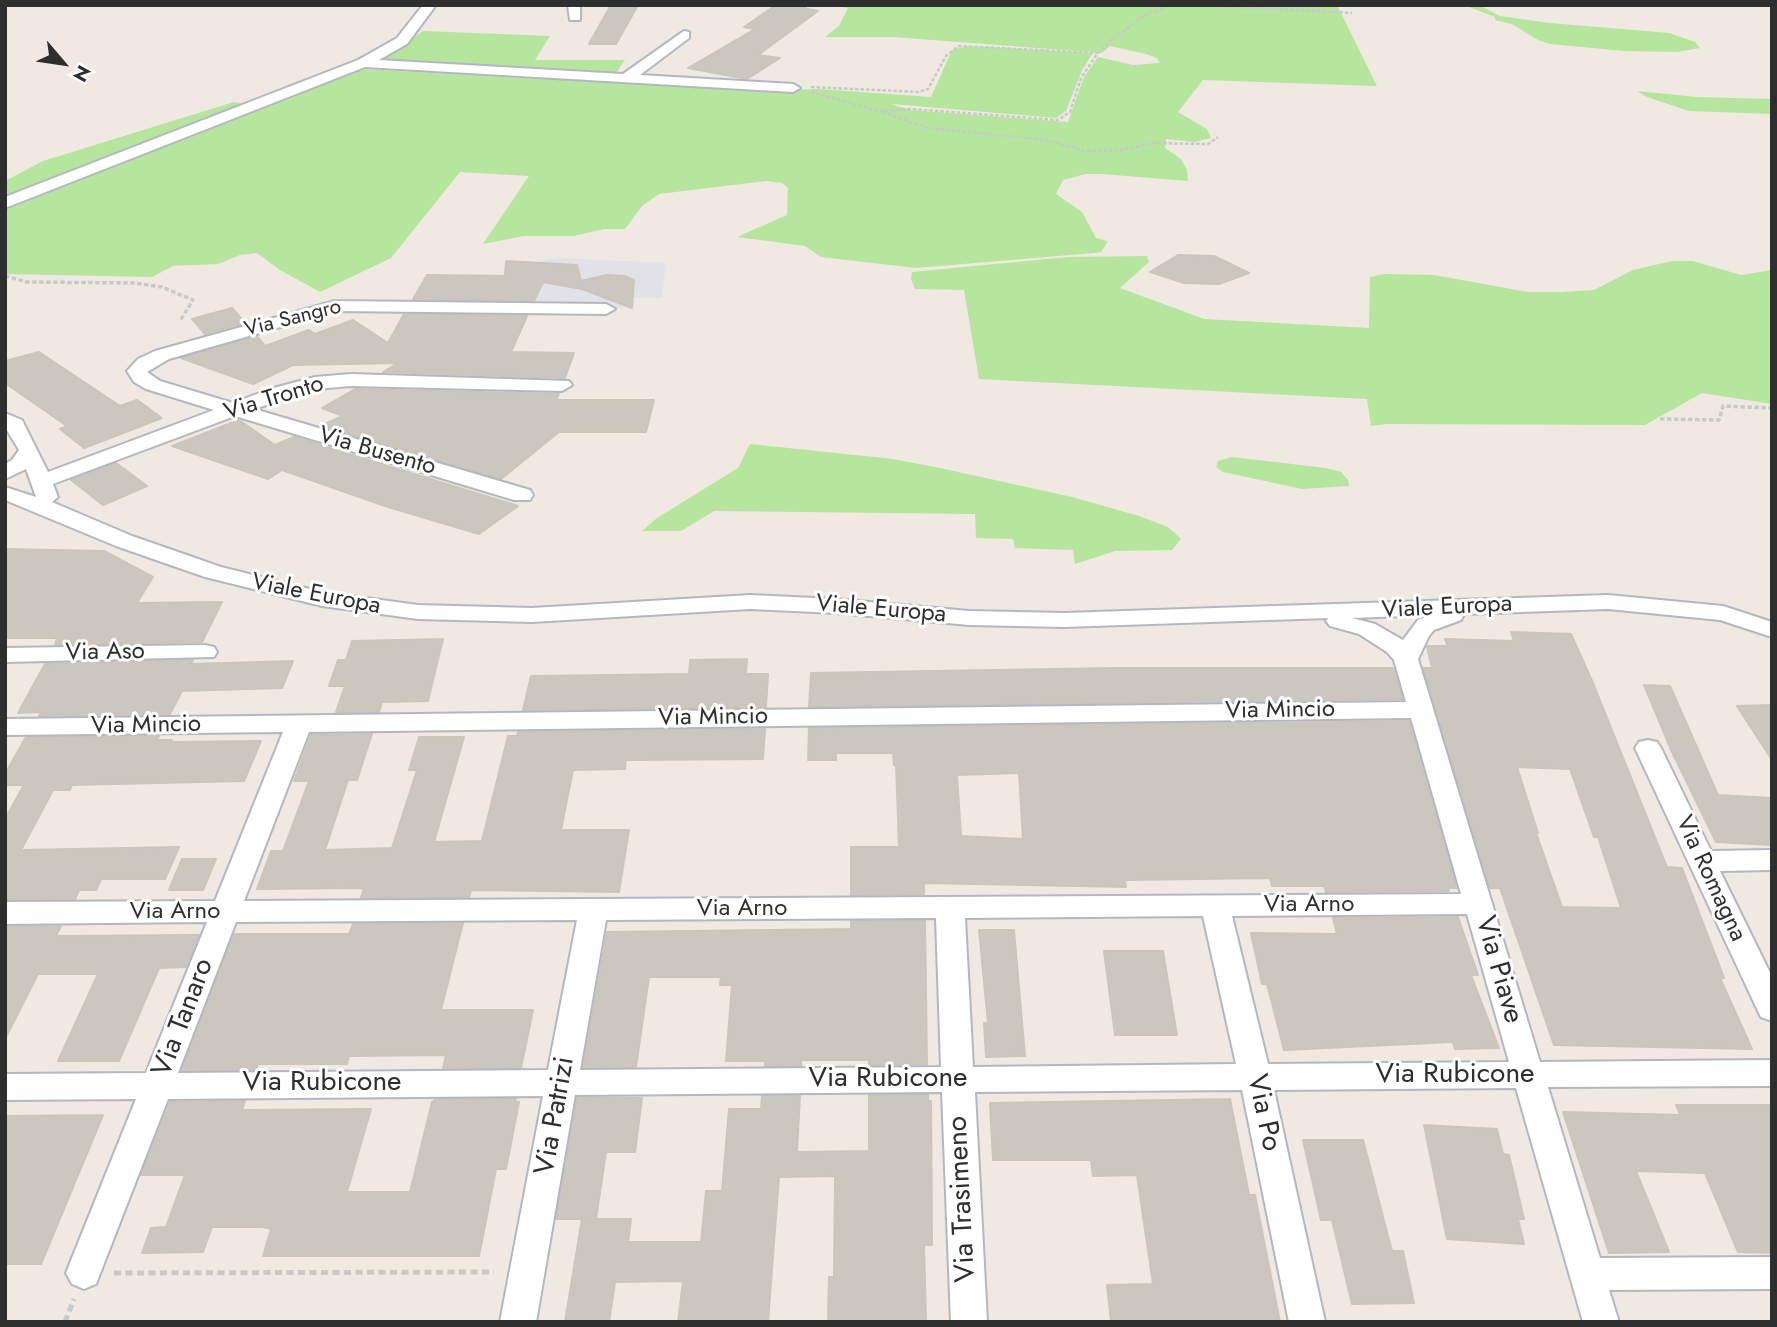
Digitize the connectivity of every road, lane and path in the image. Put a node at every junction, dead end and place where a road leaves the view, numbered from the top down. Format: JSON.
{"nodes":[{"id":1,"x":430,"y":5,"type":"edge"},
{"id":2,"x":1184,"y":5,"type":"edge"},
{"id":3,"x":1191,"y":5,"type":"edge"},
{"id":4,"x":1352,"y":13,"type":"dead end"},
{"id":5,"x":684,"y":35,"type":"dead end"},
{"id":6,"x":1098,"y":53,"type":"junction"},
{"id":7,"x":363,"y":63,"type":"junction"},
{"id":8,"x":626,"y":78,"type":"junction"},
{"id":9,"x":793,"y":88,"type":"junction"},
{"id":10,"x":878,"y":110,"type":"junction"},
{"id":11,"x":1219,"y":137,"type":"dead end"},
{"id":12,"x":5,"y":203,"type":"edge"},
{"id":13,"x":5,"y":276,"type":"edge"},
{"id":14,"x":606,"y":309,"type":"dead end"},
{"id":15,"x":180,"y":321,"type":"dead end"},
{"id":16,"x":562,"y":385,"type":"dead end"},
{"id":17,"x":1772,"y":408,"type":"edge"},
{"id":18,"x":232,"y":409,"type":"junction"},
{"id":19,"x":5,"y":419,"type":"edge"},
{"id":20,"x":1660,"y":419,"type":"dead end"},
{"id":21,"x":29,"y":450,"type":"junction"},
{"id":22,"x":5,"y":473,"type":"edge"},
{"id":23,"x":40,"y":482,"type":"junction"},
{"id":24,"x":5,"y":493,"type":"edge"},
{"id":25,"x":522,"y":495,"type":"dead end"},
{"id":26,"x":53,"y":510,"type":"junction"},
{"id":27,"x":1489,"y":606,"type":"junction"},
{"id":28,"x":1285,"y":614,"type":"junction"},
{"id":29,"x":1772,"y":630,"type":"edge"},
{"id":30,"x":205,"y":652,"type":"dead end"},
{"id":31,"x":5,"y":655,"type":"edge"},
{"id":32,"x":1406,"y":659,"type":"junction"},
{"id":33,"x":1422,"y":709,"type":"junction"},
{"id":34,"x":299,"y":724,"type":"junction"},
{"id":35,"x":5,"y":727,"type":"edge"},
{"id":36,"x":1648,"y":748,"type":"dead end"},
{"id":37,"x":1772,"y":860,"type":"edge"},
{"id":38,"x":1701,"y":861,"type":"junction"},
{"id":39,"x":1479,"y":904,"type":"junction"},
{"id":40,"x":1216,"y":906,"type":"junction"},
{"id":41,"x":950,"y":908,"type":"junction"},
{"id":42,"x":593,"y":910,"type":"junction"},
{"id":43,"x":226,"y":912,"type":"junction"},
{"id":44,"x":5,"y":914,"type":"edge"},
{"id":45,"x":1772,"y":1009,"type":"edge"},
{"id":46,"x":1772,"y":1073,"type":"edge"},
{"id":47,"x":1529,"y":1074,"type":"junction"},
{"id":48,"x":1255,"y":1076,"type":"junction"},
{"id":49,"x":958,"y":1078,"type":"junction"},
{"id":50,"x":562,"y":1082,"type":"junction"},
{"id":51,"x":158,"y":1084,"type":"junction"},
{"id":52,"x":5,"y":1087,"type":"edge"},
{"id":53,"x":506,"y":1272,"type":"dead end"},
{"id":54,"x":84,"y":1273,"type":"joint"},
{"id":55,"x":1772,"y":1273,"type":"edge"},
{"id":56,"x":1587,"y":1274,"type":"junction"},
{"id":57,"x":517,"y":1322,"type":"edge"},
{"id":58,"x":969,"y":1322,"type":"edge"},
{"id":59,"x":1307,"y":1322,"type":"edge"},
{"id":60,"x":1601,"y":1322,"type":"edge"}],
"edges":[{"from":1,"to":7,"type":"street"},
{"from":2,"to":6,"type":"path"},
{"from":3,"to":4,"type":"path"},
{"from":5,"to":8,"type":"street"},
{"from":6,"to":9,"type":"path"},
{"from":6,"to":10,"type":"path"},
{"from":7,"to":8,"type":"street"},
{"from":7,"to":12,"type":"street"},
{"from":8,"to":9,"type":"street"},
{"from":9,"to":10,"type":"path"},
{"from":10,"to":11,"type":"path"},
{"from":13,"to":15,"type":"path"},
{"from":14,"to":18,"type":"street","name":"Via Sangro"},
{"from":16,"to":18,"type":"street","name":"Via Tronto"},
{"from":17,"to":20,"type":"path"},
{"from":18,"to":23,"type":"street","name":"Via Tronto"},
{"from":18,"to":25,"type":"street","name":"Via Busento"},
{"from":19,"to":21,"type":"street"},
{"from":21,"to":22,"type":"street"},
{"from":21,"to":23,"type":"street"},
{"from":23,"to":26,"type":"street"},
{"from":24,"to":26,"type":"street","name":"Viale Europa"},
{"from":26,"to":28,"type":"street","name":"Viale Europa"},
{"from":27,"to":28,"type":"street","name":"Viale Europa"},
{"from":27,"to":29,"type":"street","name":"Viale Europa"},
{"from":27,"to":32,"type":"street"},
{"from":28,"to":32,"type":"street"},
{"from":30,"to":31,"type":"street","name":"Via Aso"},
{"from":32,"to":33,"type":"street","name":"Via Piave"},
{"from":33,"to":34,"type":"street","name":"Via Mincio"},
{"from":33,"to":39,"type":"street","name":"Via Piave"},
{"from":34,"to":35,"type":"street","name":"Via Mincio"},
{"from":34,"to":43,"type":"street","name":"Via Tanaro"},
{"from":36,"to":38,"type":"street","name":"Via Romagna"},
{"from":37,"to":38,"type":"street"},
{"from":38,"to":45,"type":"street","name":"Via Romagna"},
{"from":39,"to":40,"type":"street","name":"Via Arno"},
{"from":39,"to":47,"type":"street","name":"Via Piave"},
{"from":40,"to":41,"type":"street","name":"Via Arno"},
{"from":40,"to":48,"type":"street","name":"Via Po"},
{"from":41,"to":42,"type":"street","name":"Via Arno"},
{"from":41,"to":49,"type":"street","name":"Via Trasimeno"},
{"from":42,"to":43,"type":"street","name":"Via Arno"},
{"from":42,"to":50,"type":"street","name":"Via Patrizi"},
{"from":43,"to":44,"type":"street","name":"Via Arno"},
{"from":43,"to":51,"type":"street","name":"Via Tanaro"},
{"from":46,"to":47,"type":"street","name":"Via Rubicone"},
{"from":47,"to":48,"type":"street","name":"Via Rubicone"},
{"from":47,"to":56,"type":"street","name":"Via Piave"},
{"from":48,"to":49,"type":"street","name":"Via Rubicone"},
{"from":48,"to":59,"type":"street","name":"Via Po"},
{"from":49,"to":50,"type":"street","name":"Via Rubicone"},
{"from":49,"to":58,"type":"street","name":"Via Trasimeno"},
{"from":50,"to":51,"type":"street","name":"Via Rubicone"},
{"from":50,"to":57,"type":"street","name":"Via Patrizi"},
{"from":51,"to":52,"type":"street","name":"Via Rubicone"},
{"from":51,"to":54,"type":"street","name":"Via Tanaro"},
{"from":53,"to":54,"type":"path"},
{"from":55,"to":56,"type":"street"},
{"from":56,"to":60,"type":"street","name":"Via Piave"}]}
